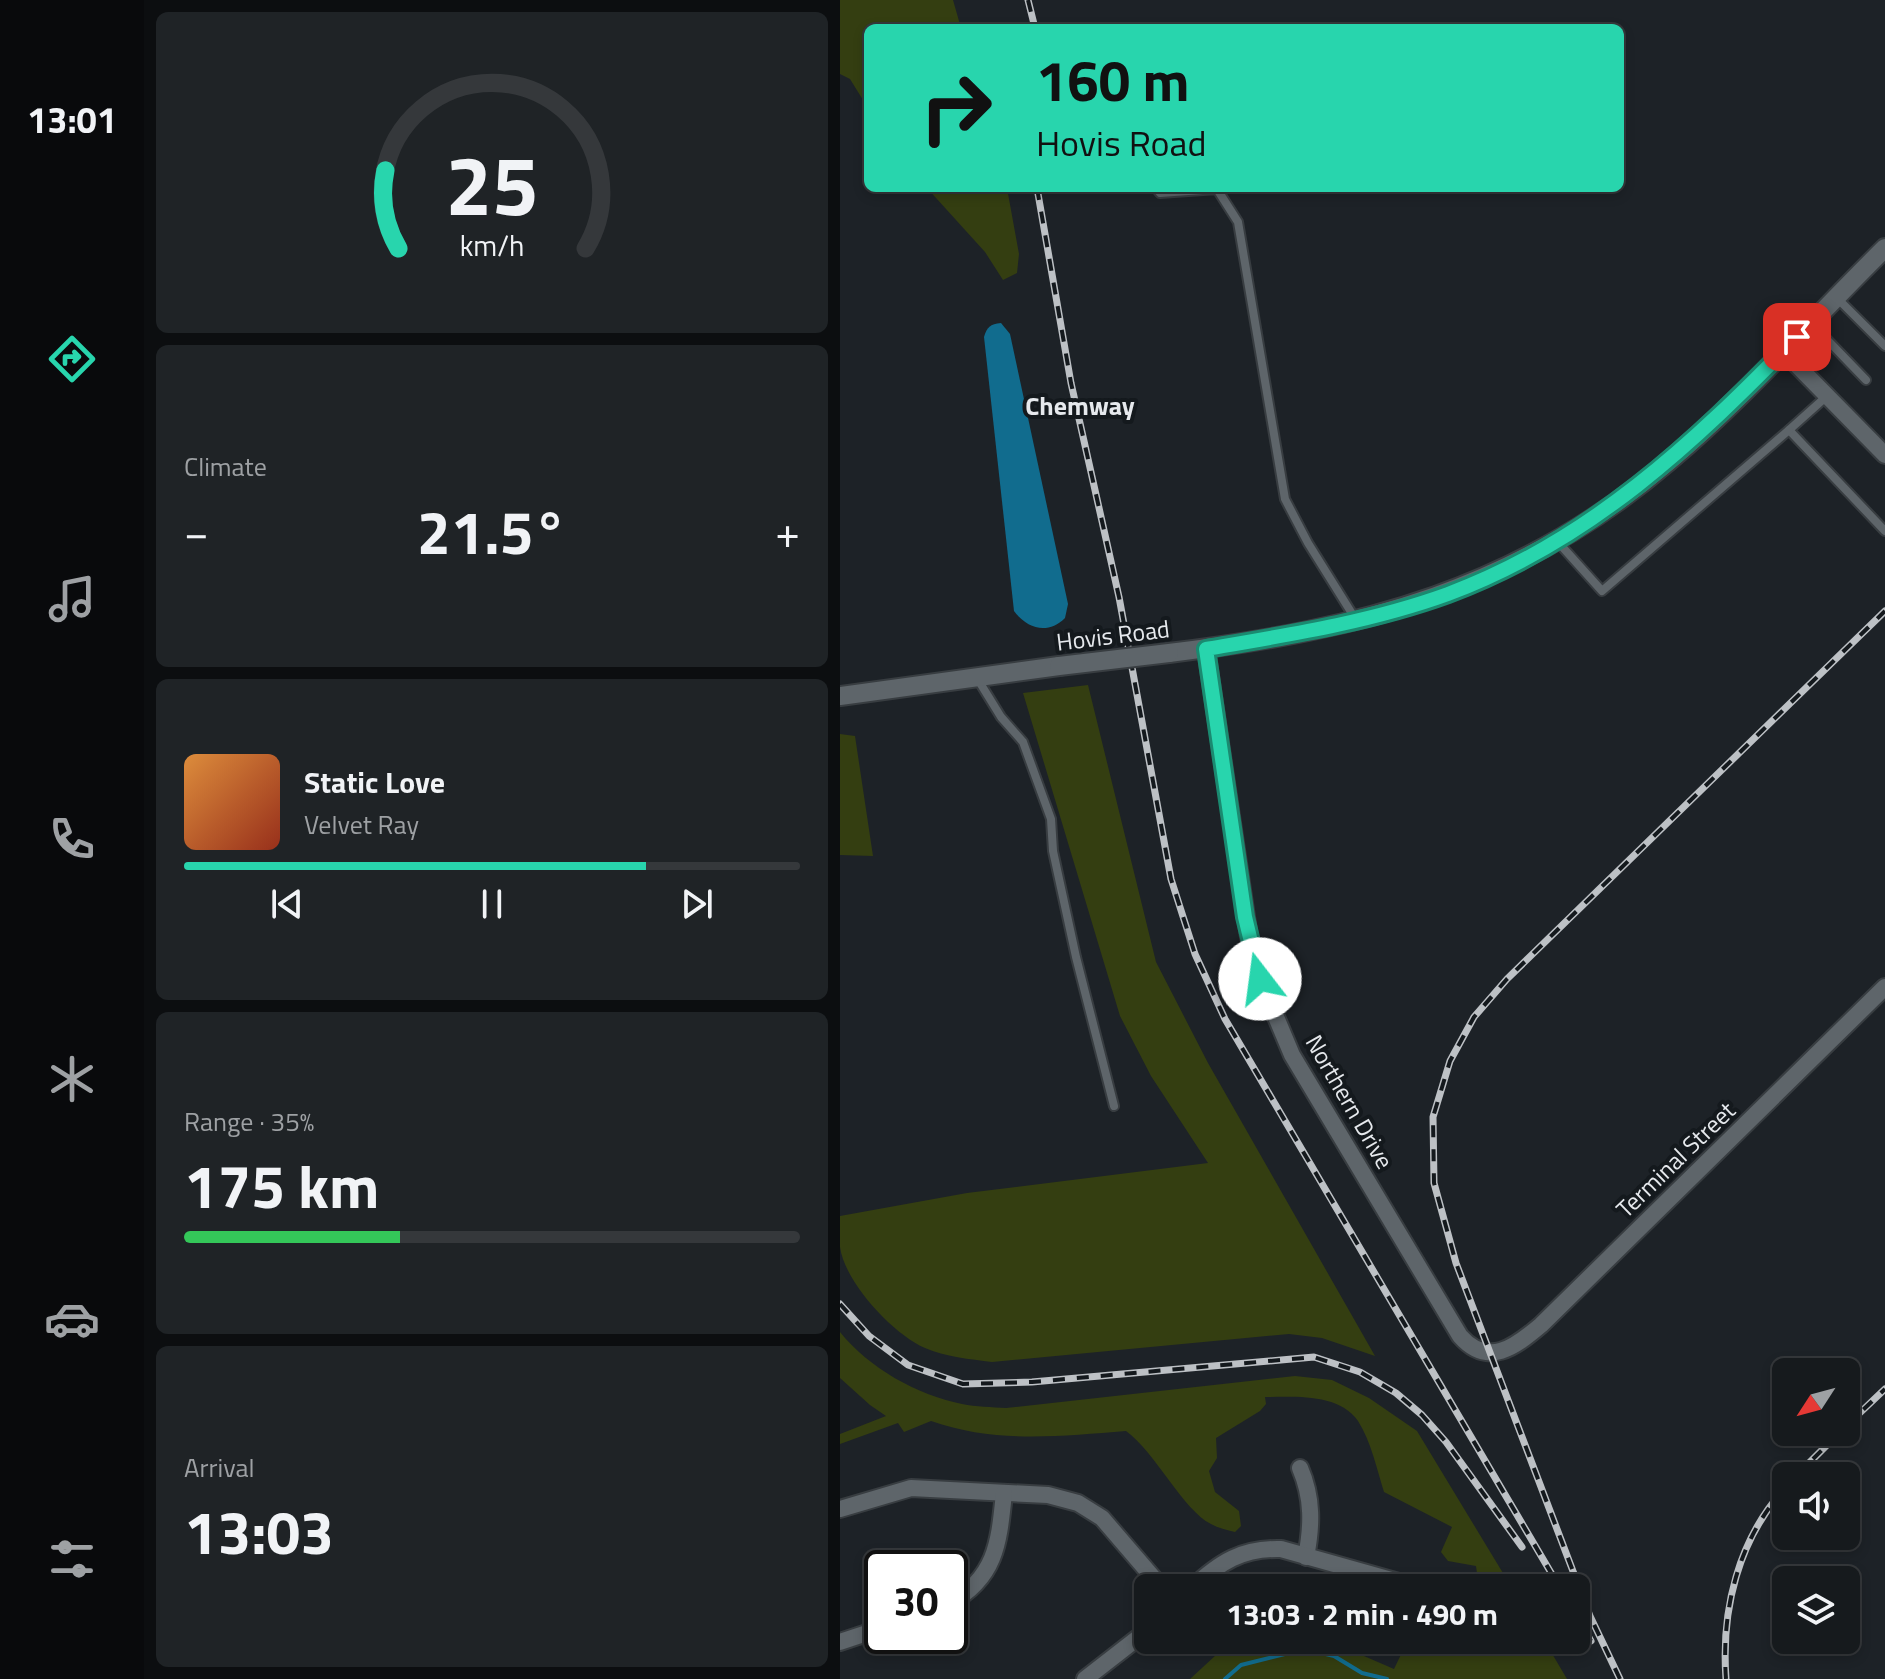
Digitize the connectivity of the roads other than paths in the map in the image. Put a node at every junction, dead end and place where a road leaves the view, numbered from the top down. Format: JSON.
{"nodes":[{"id":1,"x":1219,"y":192,"type":"edge"},
{"id":2,"x":1885,"y":248,"type":"edge"},
{"id":3,"x":1836,"y":297,"type":"junction"},
{"id":4,"x":1810,"y":322,"type":"junction"},
{"id":5,"x":1885,"y":346,"type":"edge"},
{"id":6,"x":1783,"y":351,"type":"junction"},
{"id":7,"x":1866,"y":380,"type":"dead end"},
{"id":8,"x":1827,"y":396,"type":"junction"},
{"id":9,"x":1789,"y":430,"type":"junction"},
{"id":10,"x":1885,"y":455,"type":"edge"},
{"id":11,"x":1885,"y":531,"type":"edge"},
{"id":12,"x":1557,"y":541,"type":"junction"},
{"id":13,"x":1357,"y":620,"type":"junction"},
{"id":14,"x":1206,"y":649,"type":"junction"},
{"id":15,"x":977,"y":678,"type":"junction"},
{"id":16,"x":840,"y":696,"type":"edge"},
{"id":17,"x":1885,"y":987,"type":"edge"},
{"id":18,"x":1114,"y":1106,"type":"dead end"},
{"id":19,"x":1491,"y":1353,"type":"joint"},
{"id":20,"x":1300,"y":1468,"type":"dead end"},
{"id":21,"x":1004,"y":1493,"type":"junction"},
{"id":22,"x":840,"y":1509,"type":"edge"},
{"id":23,"x":1306,"y":1557,"type":"junction"},
{"id":24,"x":1150,"y":1574,"type":"edge"},
{"id":25,"x":1210,"y":1574,"type":"edge"},
{"id":26,"x":1369,"y":1574,"type":"edge"},
{"id":27,"x":968,"y":1589,"type":"edge"},
{"id":28,"x":864,"y":1634,"type":"edge"},
{"id":29,"x":1134,"y":1641,"type":"edge"},
{"id":30,"x":840,"y":1642,"type":"edge"},
{"id":31,"x":1085,"y":1679,"type":"edge"}],
"edges":[{"from":1,"to":13,"type":"lane"},
{"from":2,"to":3,"type":"street","name":"Hovis Road"},
{"from":3,"to":4,"type":"street","name":"Hovis Road"},
{"from":3,"to":5,"type":"lane"},
{"from":4,"to":6,"type":"street","name":"Hovis Road"},
{"from":4,"to":7,"type":"lane"},
{"from":6,"to":8,"type":"street"},
{"from":6,"to":12,"type":"street","name":"Hovis Road"},
{"from":8,"to":9,"type":"lane"},
{"from":8,"to":10,"type":"street"},
{"from":9,"to":11,"type":"lane"},
{"from":9,"to":12,"type":"lane"},
{"from":12,"to":13,"type":"street","name":"Hovis Road"},
{"from":13,"to":14,"type":"street","name":"Hovis Road"},
{"from":14,"to":15,"type":"street","name":"Hovis Road","bridge":true},
{"from":14,"to":19,"type":"street","name":"Northern Drive"},
{"from":15,"to":16,"type":"street","name":"Hovis Road"},
{"from":15,"to":18,"type":"lane"},
{"from":17,"to":19,"type":"street","name":"Terminal Street"},
{"from":20,"to":23,"type":"street"},
{"from":21,"to":22,"type":"street"},
{"from":21,"to":24,"type":"street"},
{"from":21,"to":27,"type":"street"},
{"from":23,"to":25,"type":"street"},
{"from":23,"to":26,"type":"street"},
{"from":28,"to":30,"type":"street"},
{"from":29,"to":31,"type":"street"}]}
